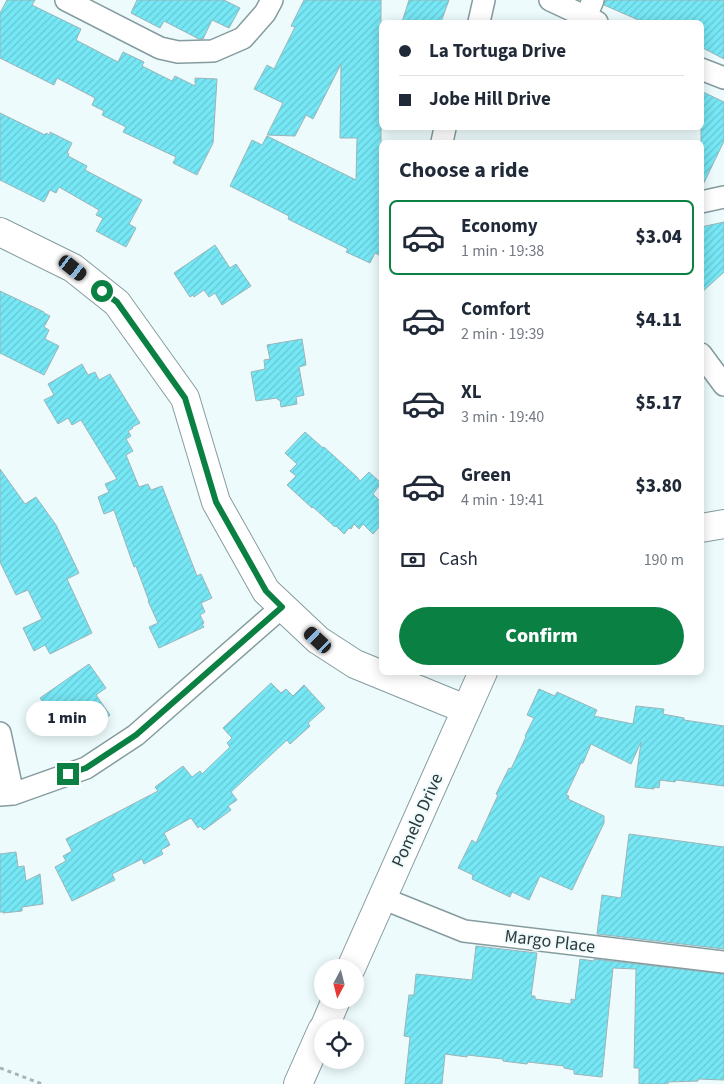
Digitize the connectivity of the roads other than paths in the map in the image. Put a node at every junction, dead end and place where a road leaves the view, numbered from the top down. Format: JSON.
{"nodes":[{"id":1,"x":66,"y":0,"type":"edge"},
{"id":2,"x":272,"y":0,"type":"edge"},
{"id":3,"x":484,"y":0,"type":"edge"},
{"id":4,"x":550,"y":0,"type":"edge"},
{"id":5,"x":592,"y":13,"type":"edge"},
{"id":6,"x":479,"y":20,"type":"edge"},
{"id":7,"x":704,"y":70,"type":"edge"},
{"id":8,"x":724,"y":78,"type":"edge"},
{"id":9,"x":724,"y":197,"type":"edge"},
{"id":10,"x":704,"y":201,"type":"edge"},
{"id":11,"x":0,"y":232,"type":"edge"},
{"id":12,"x":704,"y":358,"type":"edge"},
{"id":13,"x":724,"y":385,"type":"edge"},
{"id":14,"x":724,"y":524,"type":"edge"},
{"id":15,"x":704,"y":527,"type":"edge"},
{"id":16,"x":282,"y":607,"type":"junction"},
{"id":17,"x":379,"y":674,"type":"edge"},
{"id":18,"x":382,"y":675,"type":"edge"},
{"id":19,"x":482,"y":675,"type":"edge"},
{"id":20,"x":465,"y":709,"type":"junction"},
{"id":21,"x":0,"y":733,"type":"edge"},
{"id":22,"x":6,"y":794,"type":"edge"},
{"id":23,"x":382,"y":898,"type":"junction"},
{"id":24,"x":355,"y":959,"type":"edge"},
{"id":25,"x":724,"y":962,"type":"edge"},
{"id":26,"x":314,"y":1049,"type":"edge"},
{"id":27,"x":298,"y":1084,"type":"edge"}],
"edges":[{"from":1,"to":2,"type":"street"},
{"from":3,"to":6,"type":"street"},
{"from":4,"to":5,"type":"street"},
{"from":7,"to":8,"type":"street"},
{"from":9,"to":10,"type":"street"},
{"from":11,"to":16,"type":"street"},
{"from":12,"to":13,"type":"street"},
{"from":14,"to":15,"type":"street"},
{"from":16,"to":17,"type":"street"},
{"from":16,"to":22,"type":"street"},
{"from":18,"to":20,"type":"street"},
{"from":19,"to":20,"type":"street","name":"Pomelo Drive"},
{"from":20,"to":23,"type":"street","name":"Pomelo Drive"},
{"from":21,"to":22,"type":"street"},
{"from":23,"to":24,"type":"street","name":"Pomelo Drive"},
{"from":23,"to":25,"type":"street","name":"Margo Place"},
{"from":26,"to":27,"type":"street"}]}
